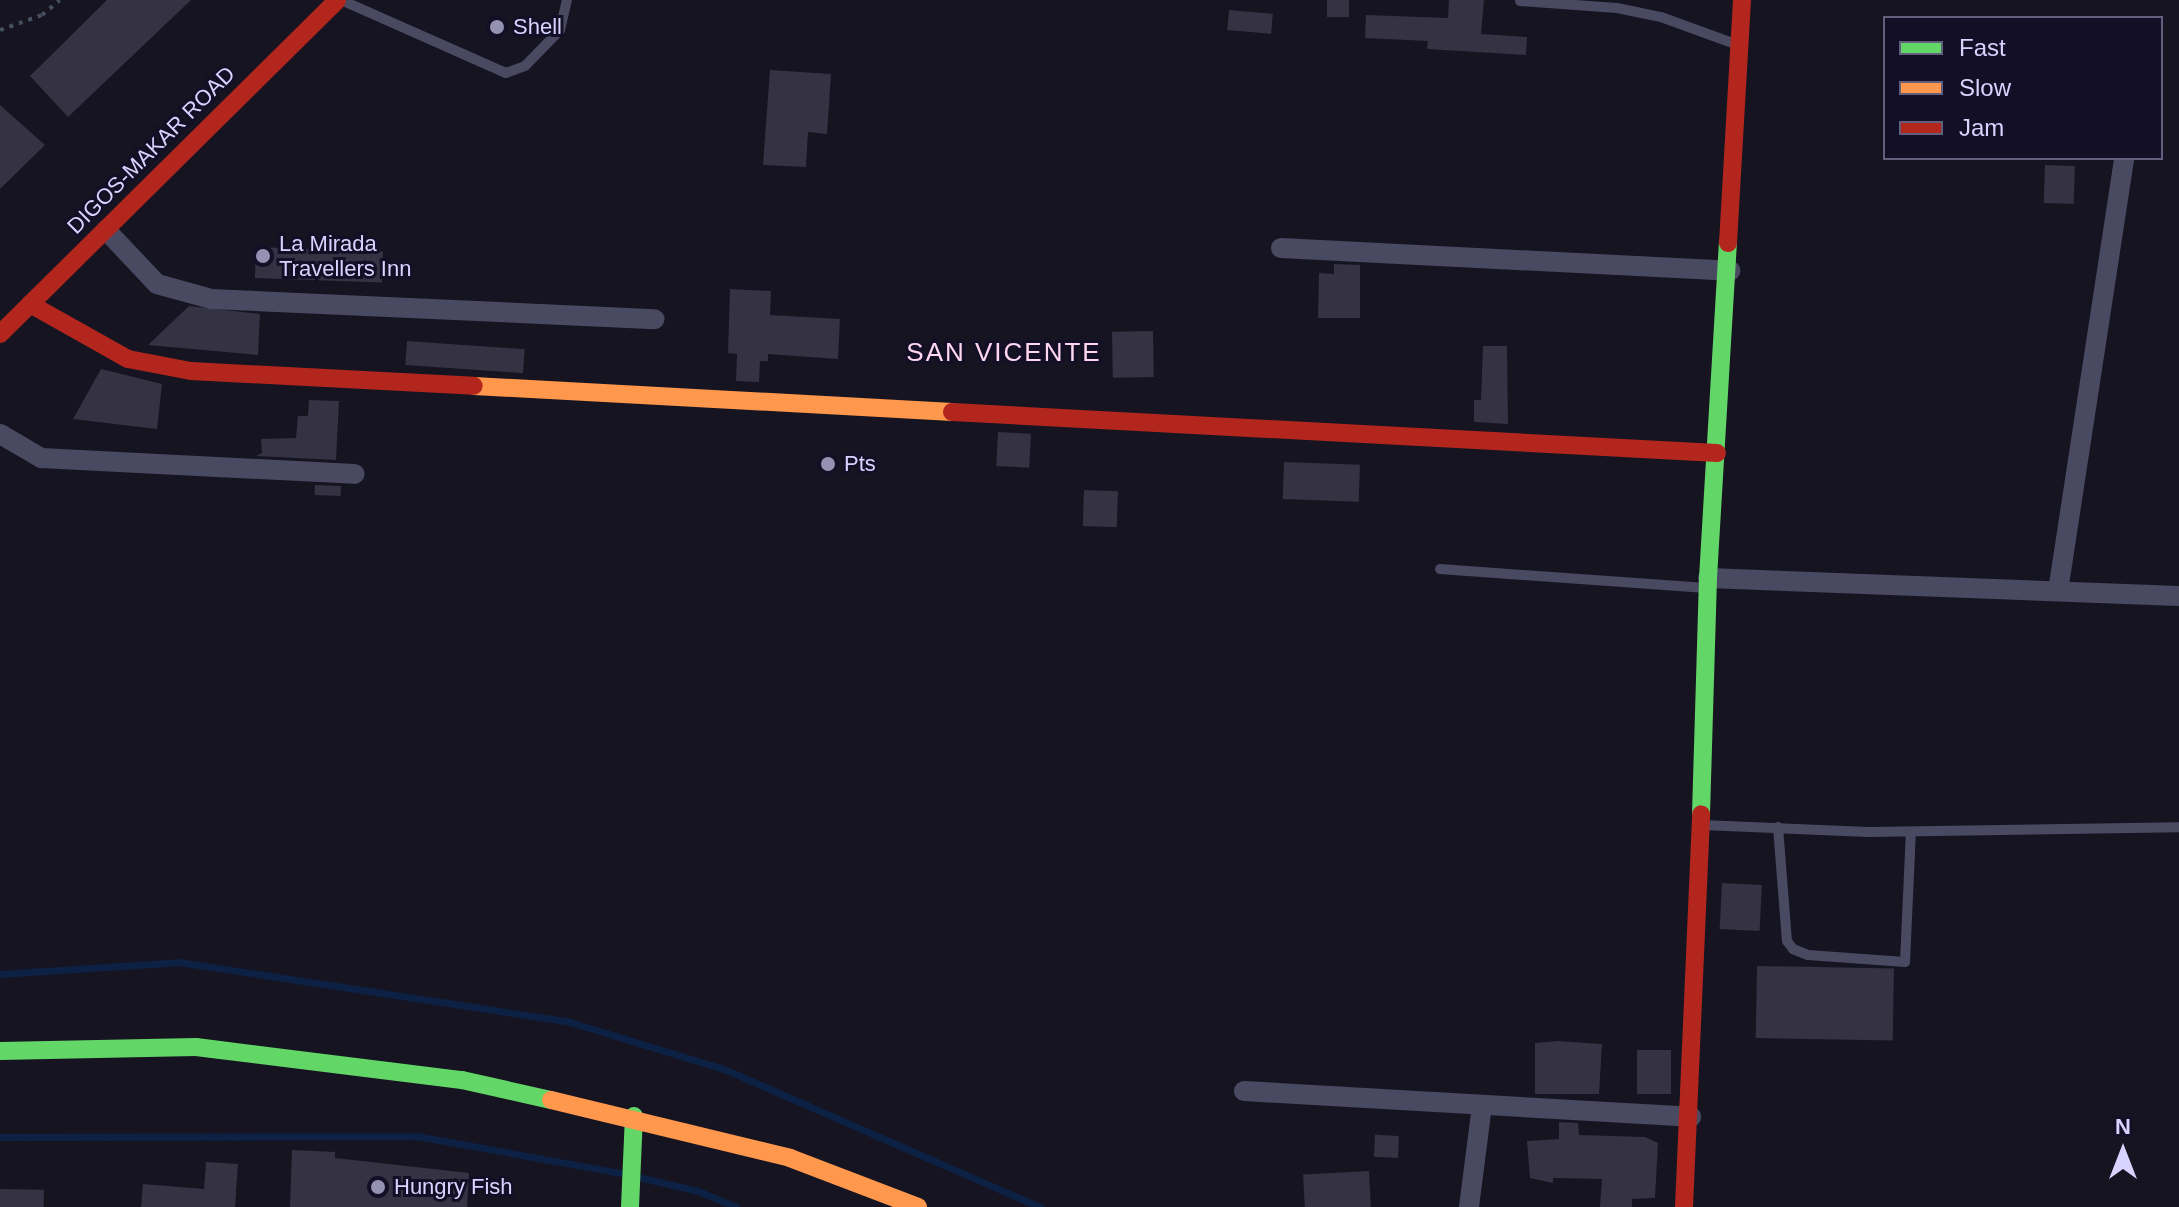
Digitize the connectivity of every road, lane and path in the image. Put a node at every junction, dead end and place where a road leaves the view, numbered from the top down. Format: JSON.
{"nodes":[{"id":1,"x":60,"y":0,"type":"edge"},
{"id":2,"x":339,"y":0,"type":"edge"},
{"id":3,"x":567,"y":0,"type":"edge"},
{"id":4,"x":1742,"y":0,"type":"edge"},
{"id":5,"x":1520,"y":1,"type":"edge"},
{"id":6,"x":0,"y":30,"type":"edge"},
{"id":7,"x":1740,"y":47,"type":"junction"},
{"id":8,"x":2124,"y":160,"type":"edge"},
{"id":9,"x":106,"y":230,"type":"junction"},
{"id":10,"x":1281,"y":248,"type":"dead end"},
{"id":11,"x":1730,"y":271,"type":"junction"},
{"id":12,"x":30,"y":304,"type":"junction"},
{"id":13,"x":655,"y":319,"type":"dead end"},
{"id":14,"x":0,"y":334,"type":"edge"},
{"id":15,"x":0,"y":434,"type":"edge"},
{"id":16,"x":1717,"y":453,"type":"junction"},
{"id":17,"x":355,"y":474,"type":"dead end"},
{"id":18,"x":1440,"y":569,"type":"dead end"},
{"id":19,"x":1708,"y":583,"type":"junction"},
{"id":20,"x":2058,"y":591,"type":"junction"},
{"id":21,"x":2179,"y":596,"type":"edge"},
{"id":22,"x":1700,"y":825,"type":"junction"},
{"id":23,"x":1778,"y":827,"type":"junction"},
{"id":24,"x":2179,"y":827,"type":"edge"},
{"id":25,"x":1911,"y":832,"type":"junction"},
{"id":26,"x":0,"y":1051,"type":"edge"},
{"id":27,"x":1244,"y":1091,"type":"dead end"},
{"id":28,"x":1482,"y":1106,"type":"junction"},
{"id":29,"x":634,"y":1116,"type":"junction"},
{"id":30,"x":1691,"y":1117,"type":"junction"},
{"id":31,"x":630,"y":1207,"type":"edge"},
{"id":32,"x":918,"y":1207,"type":"edge"},
{"id":33,"x":1469,"y":1207,"type":"edge"},
{"id":34,"x":1684,"y":1207,"type":"edge"}],
"edges":[{"from":1,"to":6,"type":"path"},
{"from":2,"to":3,"type":"lane"},
{"from":2,"to":9,"type":"street","name":"DIGOS-MAKAR ROAD"},
{"from":4,"to":7,"type":"street"},
{"from":5,"to":7,"type":"lane"},
{"from":7,"to":11,"type":"street"},
{"from":8,"to":20,"type":"street"},
{"from":9,"to":12,"type":"street","name":"DIGOS-MAKAR ROAD"},
{"from":9,"to":13,"type":"street"},
{"from":10,"to":11,"type":"street"},
{"from":11,"to":16,"type":"street"},
{"from":12,"to":14,"type":"street","name":"DIGOS-MAKAR ROAD"},
{"from":12,"to":16,"type":"street"},
{"from":15,"to":17,"type":"street"},
{"from":16,"to":19,"type":"street"},
{"from":18,"to":19,"type":"lane"},
{"from":19,"to":20,"type":"street"},
{"from":19,"to":22,"type":"street"},
{"from":20,"to":21,"type":"street"},
{"from":22,"to":23,"type":"lane"},
{"from":22,"to":30,"type":"street"},
{"from":23,"to":25,"type":"lane"},
{"from":23,"to":25,"type":"lane"},
{"from":24,"to":25,"type":"lane"},
{"from":26,"to":29,"type":"street"},
{"from":27,"to":28,"type":"street"},
{"from":28,"to":30,"type":"street"},
{"from":28,"to":33,"type":"street"},
{"from":29,"to":31,"type":"street"},
{"from":29,"to":32,"type":"street"},
{"from":30,"to":34,"type":"street"}]}
